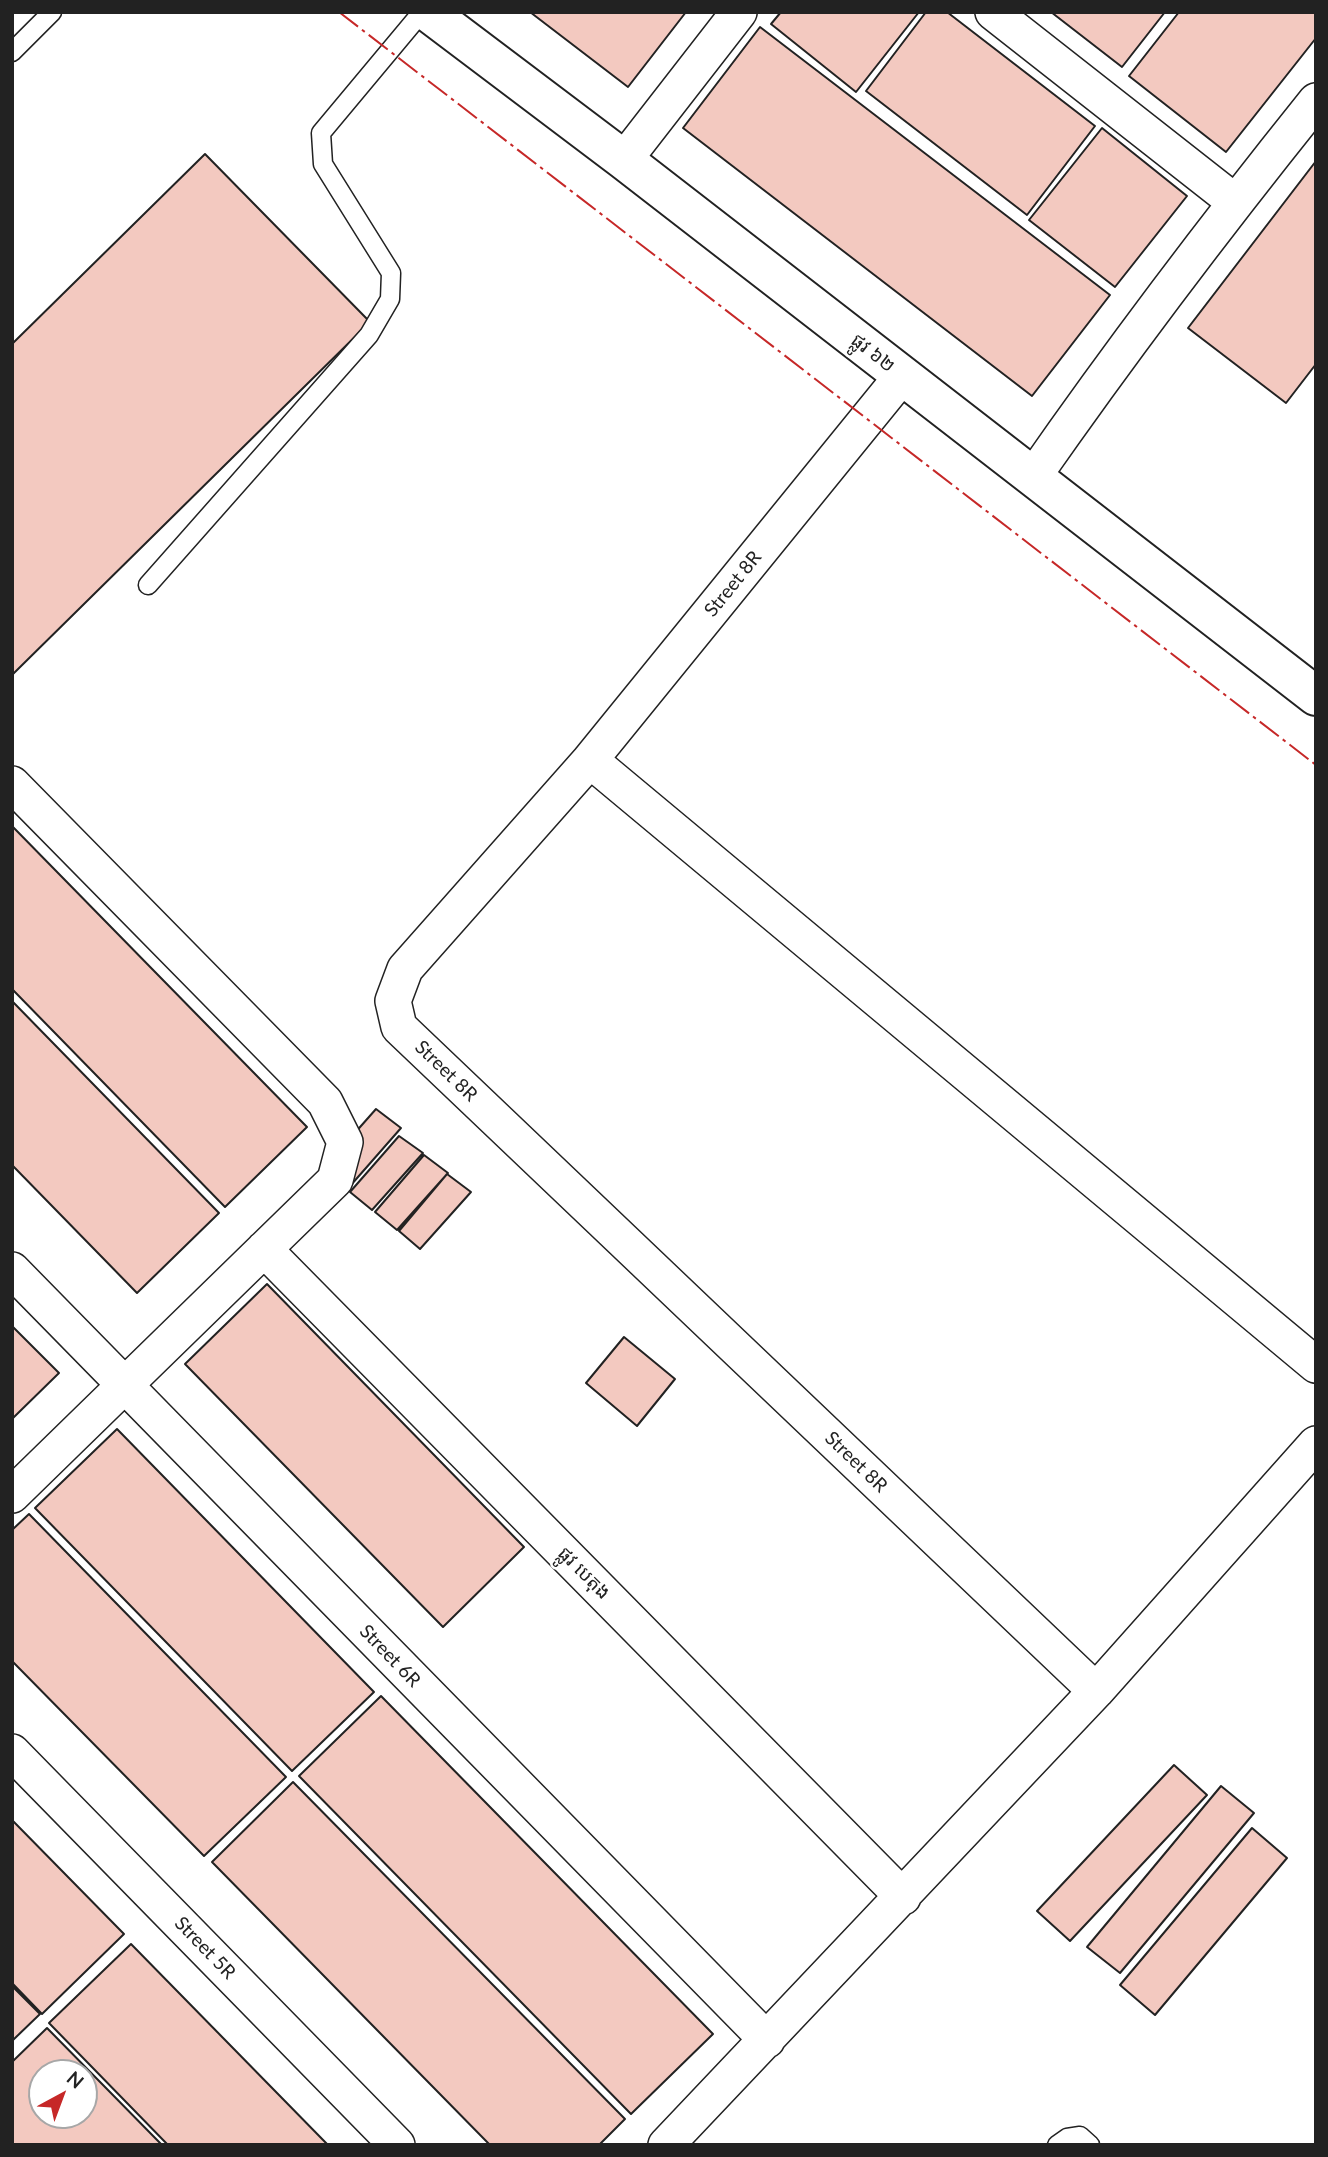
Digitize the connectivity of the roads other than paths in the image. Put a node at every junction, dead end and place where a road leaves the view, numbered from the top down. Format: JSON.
{"nodes":[{"id":1,"x":52,"y":12,"type":"edge"},
{"id":2,"x":422,"y":12,"type":"edge"},
{"id":3,"x":428,"y":12,"type":"edge"},
{"id":4,"x":739,"y":12,"type":"edge"},
{"id":5,"x":993,"y":12,"type":"edge"},
{"id":6,"x":12,"y":52,"type":"edge"},
{"id":7,"x":1316,"y":101,"type":"edge"},
{"id":8,"x":624,"y":160,"type":"junction"},
{"id":9,"x":1235,"y":202,"type":"junction"},
{"id":10,"x":902,"y":376,"type":"junction"},
{"id":11,"x":1033,"y":477,"type":"junction"},
{"id":12,"x":148,"y":585,"type":"dead end"},
{"id":13,"x":1316,"y":696,"type":"edge"},
{"id":14,"x":590,"y":760,"type":"junction"},
{"id":15,"x":12,"y":784,"type":"edge"},
{"id":16,"x":264,"y":1249,"type":"junction"},
{"id":17,"x":12,"y":1270,"type":"edge"},
{"id":18,"x":1316,"y":1364,"type":"edge"},
{"id":19,"x":124,"y":1385,"type":"junction"},
{"id":20,"x":1316,"y":1444,"type":"edge"},
{"id":21,"x":12,"y":1495,"type":"edge"},
{"id":22,"x":1097,"y":1691,"type":"junction"},
{"id":23,"x":12,"y":1752,"type":"edge"},
{"id":24,"x":903,"y":1897,"type":"junction"},
{"id":25,"x":767,"y":2040,"type":"junction"},
{"id":26,"x":397,"y":2145,"type":"edge"},
{"id":27,"x":666,"y":2145,"type":"edge"},
{"id":28,"x":1057,"y":2145,"type":"edge"},
{"id":29,"x":1090,"y":2145,"type":"edge"}],
"edges":[{"from":1,"to":6,"type":"lane"},
{"from":2,"to":12,"type":"lane"},
{"from":3,"to":8,"type":"street","name":"ផ្លូវ ៦២"},
{"from":4,"to":8,"type":"street"},
{"from":5,"to":9,"type":"street"},
{"from":7,"to":9,"type":"street"},
{"from":8,"to":10,"type":"street","name":"ផ្លូវ ៦២"},
{"from":9,"to":11,"type":"street"},
{"from":10,"to":11,"type":"street","name":"ផ្លូវ ៦២"},
{"from":10,"to":14,"type":"street","name":"Street 8R"},
{"from":11,"to":13,"type":"street","name":"ផ្លូវ ៦២"},
{"from":14,"to":18,"type":"street"},
{"from":14,"to":22,"type":"street","name":"Street 8R"},
{"from":15,"to":16,"type":"street"},
{"from":16,"to":19,"type":"street"},
{"from":16,"to":24,"type":"street","name":"ផ្លូវ បេតុង"},
{"from":17,"to":19,"type":"street","name":"Street 6R"},
{"from":19,"to":21,"type":"street"},
{"from":19,"to":25,"type":"street","name":"Street 6R"},
{"from":20,"to":22,"type":"street"},
{"from":22,"to":24,"type":"street"},
{"from":23,"to":26,"type":"street","name":"Street 5R"},
{"from":24,"to":25,"type":"street"},
{"from":25,"to":27,"type":"street"},
{"from":28,"to":29,"type":"lane"}]}
